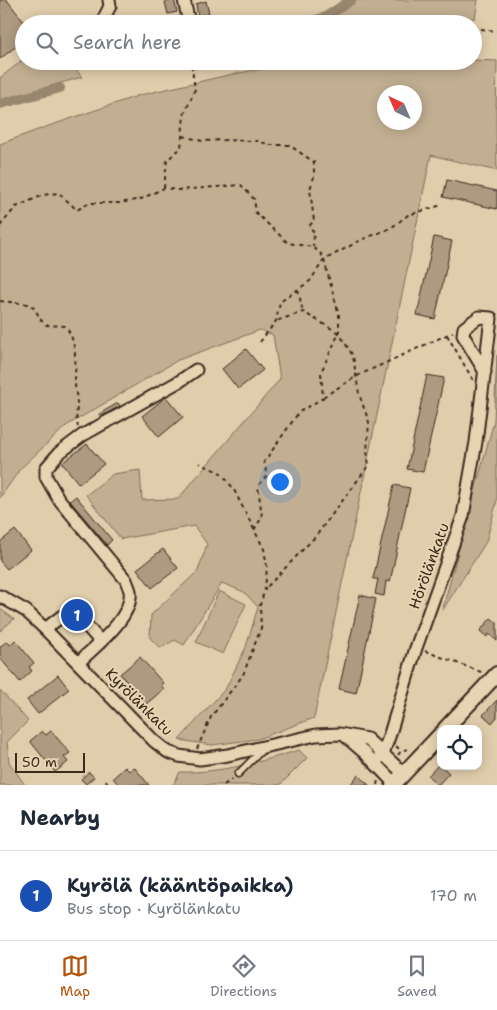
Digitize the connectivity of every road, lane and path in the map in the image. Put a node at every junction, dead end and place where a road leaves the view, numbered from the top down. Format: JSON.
{"nodes":[{"id":1,"x":109,"y":0,"type":"edge"},
{"id":2,"x":184,"y":0,"type":"edge"},
{"id":3,"x":106,"y":15,"type":"edge"},
{"id":4,"x":187,"y":15,"type":"edge"},
{"id":5,"x":482,"y":29,"type":"edge"},
{"id":6,"x":497,"y":31,"type":"edge"},
{"id":7,"x":192,"y":70,"type":"edge"},
{"id":8,"x":183,"y":136,"type":"junction"},
{"id":9,"x":164,"y":188,"type":"junction"},
{"id":10,"x":442,"y":205,"type":"dead end"},
{"id":11,"x":0,"y":226,"type":"edge"},
{"id":12,"x":313,"y":247,"type":"junction"},
{"id":13,"x":324,"y":260,"type":"junction"},
{"id":14,"x":298,"y":289,"type":"junction"},
{"id":15,"x":0,"y":301,"type":"edge"},
{"id":16,"x":303,"y":312,"type":"junction"},
{"id":17,"x":276,"y":321,"type":"junction"},
{"id":18,"x":464,"y":328,"type":"junction"},
{"id":19,"x":339,"y":333,"type":"junction"},
{"id":20,"x":447,"y":335,"type":"junction"},
{"id":21,"x":260,"y":342,"type":"dead end"},
{"id":22,"x":196,"y":370,"type":"dead end"},
{"id":23,"x":485,"y":372,"type":"junction"},
{"id":24,"x":357,"y":376,"type":"junction"},
{"id":25,"x":474,"y":382,"type":"dead end"},
{"id":26,"x":323,"y":398,"type":"junction"},
{"id":27,"x":83,"y":435,"type":"junction"},
{"id":28,"x":199,"y":462,"type":"dead end"},
{"id":29,"x":254,"y":530,"type":"junction"},
{"id":30,"x":264,"y":589,"type":"junction"},
{"id":31,"x":0,"y":596,"type":"edge"},
{"id":32,"x":45,"y":629,"type":"junction"},
{"id":33,"x":100,"y":641,"type":"junction"},
{"id":34,"x":416,"y":648,"type":"junction"},
{"id":35,"x":78,"y":663,"type":"junction"},
{"id":36,"x":492,"y":674,"type":"edge"},
{"id":37,"x":448,"y":725,"type":"edge"},
{"id":38,"x":343,"y":734,"type":"junction"},
{"id":39,"x":437,"y":738,"type":"edge"},
{"id":40,"x":268,"y":745,"type":"junction"},
{"id":41,"x":198,"y":752,"type":"dead end"},
{"id":42,"x":383,"y":753,"type":"junction"},
{"id":43,"x":375,"y":763,"type":"junction"},
{"id":44,"x":238,"y":774,"type":"joint"},
{"id":45,"x":106,"y":780,"type":"dead end"},
{"id":46,"x":397,"y":780,"type":"edge"},
{"id":47,"x":108,"y":785,"type":"edge"},
{"id":48,"x":224,"y":785,"type":"edge"}],
"edges":[{"from":1,"to":3,"type":"street"},
{"from":2,"to":4,"type":"street"},
{"from":5,"to":6,"type":"path"},
{"from":7,"to":8,"type":"path"},
{"from":8,"to":9,"type":"path"},
{"from":8,"to":12,"type":"path"},
{"from":9,"to":11,"type":"path"},
{"from":9,"to":12,"type":"path"},
{"from":10,"to":13,"type":"path"},
{"from":12,"to":13,"type":"path"},
{"from":13,"to":14,"type":"path"},
{"from":13,"to":19,"type":"path"},
{"from":14,"to":16,"type":"path"},
{"from":14,"to":17,"type":"path"},
{"from":15,"to":27,"type":"path"},
{"from":16,"to":17,"type":"path"},
{"from":16,"to":19,"type":"path"},
{"from":17,"to":21,"type":"path"},
{"from":18,"to":20,"type":"path"},
{"from":18,"to":23,"type":"street"},
{"from":18,"to":23,"type":"street","name":"Hörölänkatu"},
{"from":19,"to":24,"type":"path"},
{"from":19,"to":26,"type":"path"},
{"from":20,"to":24,"type":"path"},
{"from":20,"to":25,"type":"path"},
{"from":22,"to":27,"type":"street"},
{"from":23,"to":34,"type":"street","name":"Hörölänkatu"},
{"from":24,"to":26,"type":"path"},
{"from":24,"to":30,"type":"path"},
{"from":26,"to":29,"type":"path"},
{"from":27,"to":33,"type":"street"},
{"from":28,"to":29,"type":"path"},
{"from":29,"to":30,"type":"path"},
{"from":30,"to":41,"type":"path"},
{"from":31,"to":32,"type":"street","name":"Kyrölänkatu"},
{"from":32,"to":33,"type":"street"},
{"from":32,"to":35,"type":"street","name":"Kyrölänkatu"},
{"from":33,"to":35,"type":"street"},
{"from":34,"to":36,"type":"path"},
{"from":34,"to":42,"type":"street","name":"Hörölänkatu"},
{"from":35,"to":40,"type":"street","name":"Kyrölänkatu"},
{"from":36,"to":37,"type":"street"},
{"from":38,"to":40,"type":"street","name":"Kyrölänkatu"},
{"from":38,"to":42,"type":"street","name":"Kyrölänkatu"},
{"from":38,"to":43,"type":"street"},
{"from":39,"to":46,"type":"street"},
{"from":40,"to":44,"type":"lane"},
{"from":42,"to":43,"type":"street","name":"Hörölänkatu"},
{"from":42,"to":46,"type":"street","name":"Kyrölänkatu"},
{"from":43,"to":46,"type":"street"},
{"from":44,"to":48,"type":"path"},
{"from":45,"to":47,"type":"path"}]}
